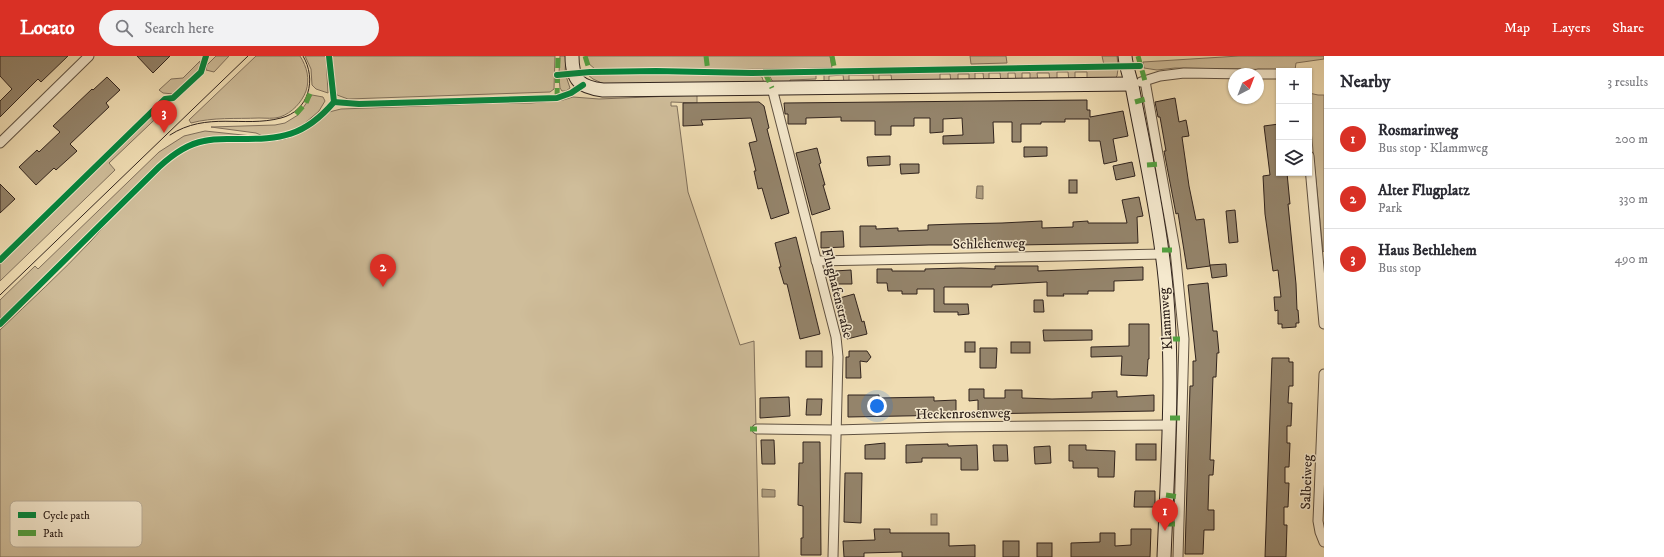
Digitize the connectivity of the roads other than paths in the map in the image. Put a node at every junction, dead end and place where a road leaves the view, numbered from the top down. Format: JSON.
{"nodes":[{"id":1,"x":89,"y":56,"type":"edge"},
{"id":2,"x":572,"y":56,"type":"edge"},
{"id":3,"x":1125,"y":56,"type":"edge"},
{"id":4,"x":1228,"y":74,"type":"edge"},
{"id":5,"x":1264,"y":74,"type":"edge"},
{"id":6,"x":1276,"y":74,"type":"edge"},
{"id":7,"x":1145,"y":81,"type":"junction"},
{"id":8,"x":1132,"y":84,"type":"junction"},
{"id":9,"x":772,"y":88,"type":"junction"},
{"id":10,"x":0,"y":143,"type":"edge"},
{"id":11,"x":1311,"y":176,"type":"edge"},
{"id":12,"x":1163,"y":254,"type":"junction"},
{"id":13,"x":816,"y":260,"type":"junction"},
{"id":14,"x":1324,"y":324,"type":"edge"},
{"id":15,"x":1324,"y":374,"type":"edge"},
{"id":16,"x":1169,"y":425,"type":"junction"},
{"id":17,"x":757,"y":429,"type":"dead end"},
{"id":18,"x":835,"y":430,"type":"junction"},
{"id":19,"x":1324,"y":542,"type":"edge"},
{"id":20,"x":834,"y":557,"type":"edge"},
{"id":21,"x":1164,"y":557,"type":"edge"},
{"id":22,"x":1178,"y":557,"type":"edge"}],
"edges":[{"from":1,"to":10,"type":"street"},
{"from":2,"to":9,"type":"main road"},
{"from":3,"to":8,"type":"main road","name":"Klammweg"},
{"from":4,"to":7,"type":"street"},
{"from":5,"to":6,"type":"street"},
{"from":7,"to":8,"type":"street"},
{"from":7,"to":22,"type":"street","name":"Klammweg"},
{"from":8,"to":9,"type":"main road"},
{"from":8,"to":12,"type":"main road","name":"Klammweg"},
{"from":9,"to":13,"type":"street","name":"Flughafenstraße"},
{"from":11,"to":14,"type":"street"},
{"from":12,"to":13,"type":"street","name":"Schlehenweg"},
{"from":12,"to":16,"type":"main road","name":"Klammweg"},
{"from":13,"to":18,"type":"street","name":"Flughafenstraße"},
{"from":15,"to":19,"type":"street","name":"Salbeiweg"},
{"from":16,"to":18,"type":"street","name":"Heckenrosenweg"},
{"from":16,"to":21,"type":"main road","name":"Klammweg"},
{"from":17,"to":18,"type":"street","name":"Heckenrosenweg"},
{"from":18,"to":20,"type":"street","name":"Flughafenstraße"}]}
